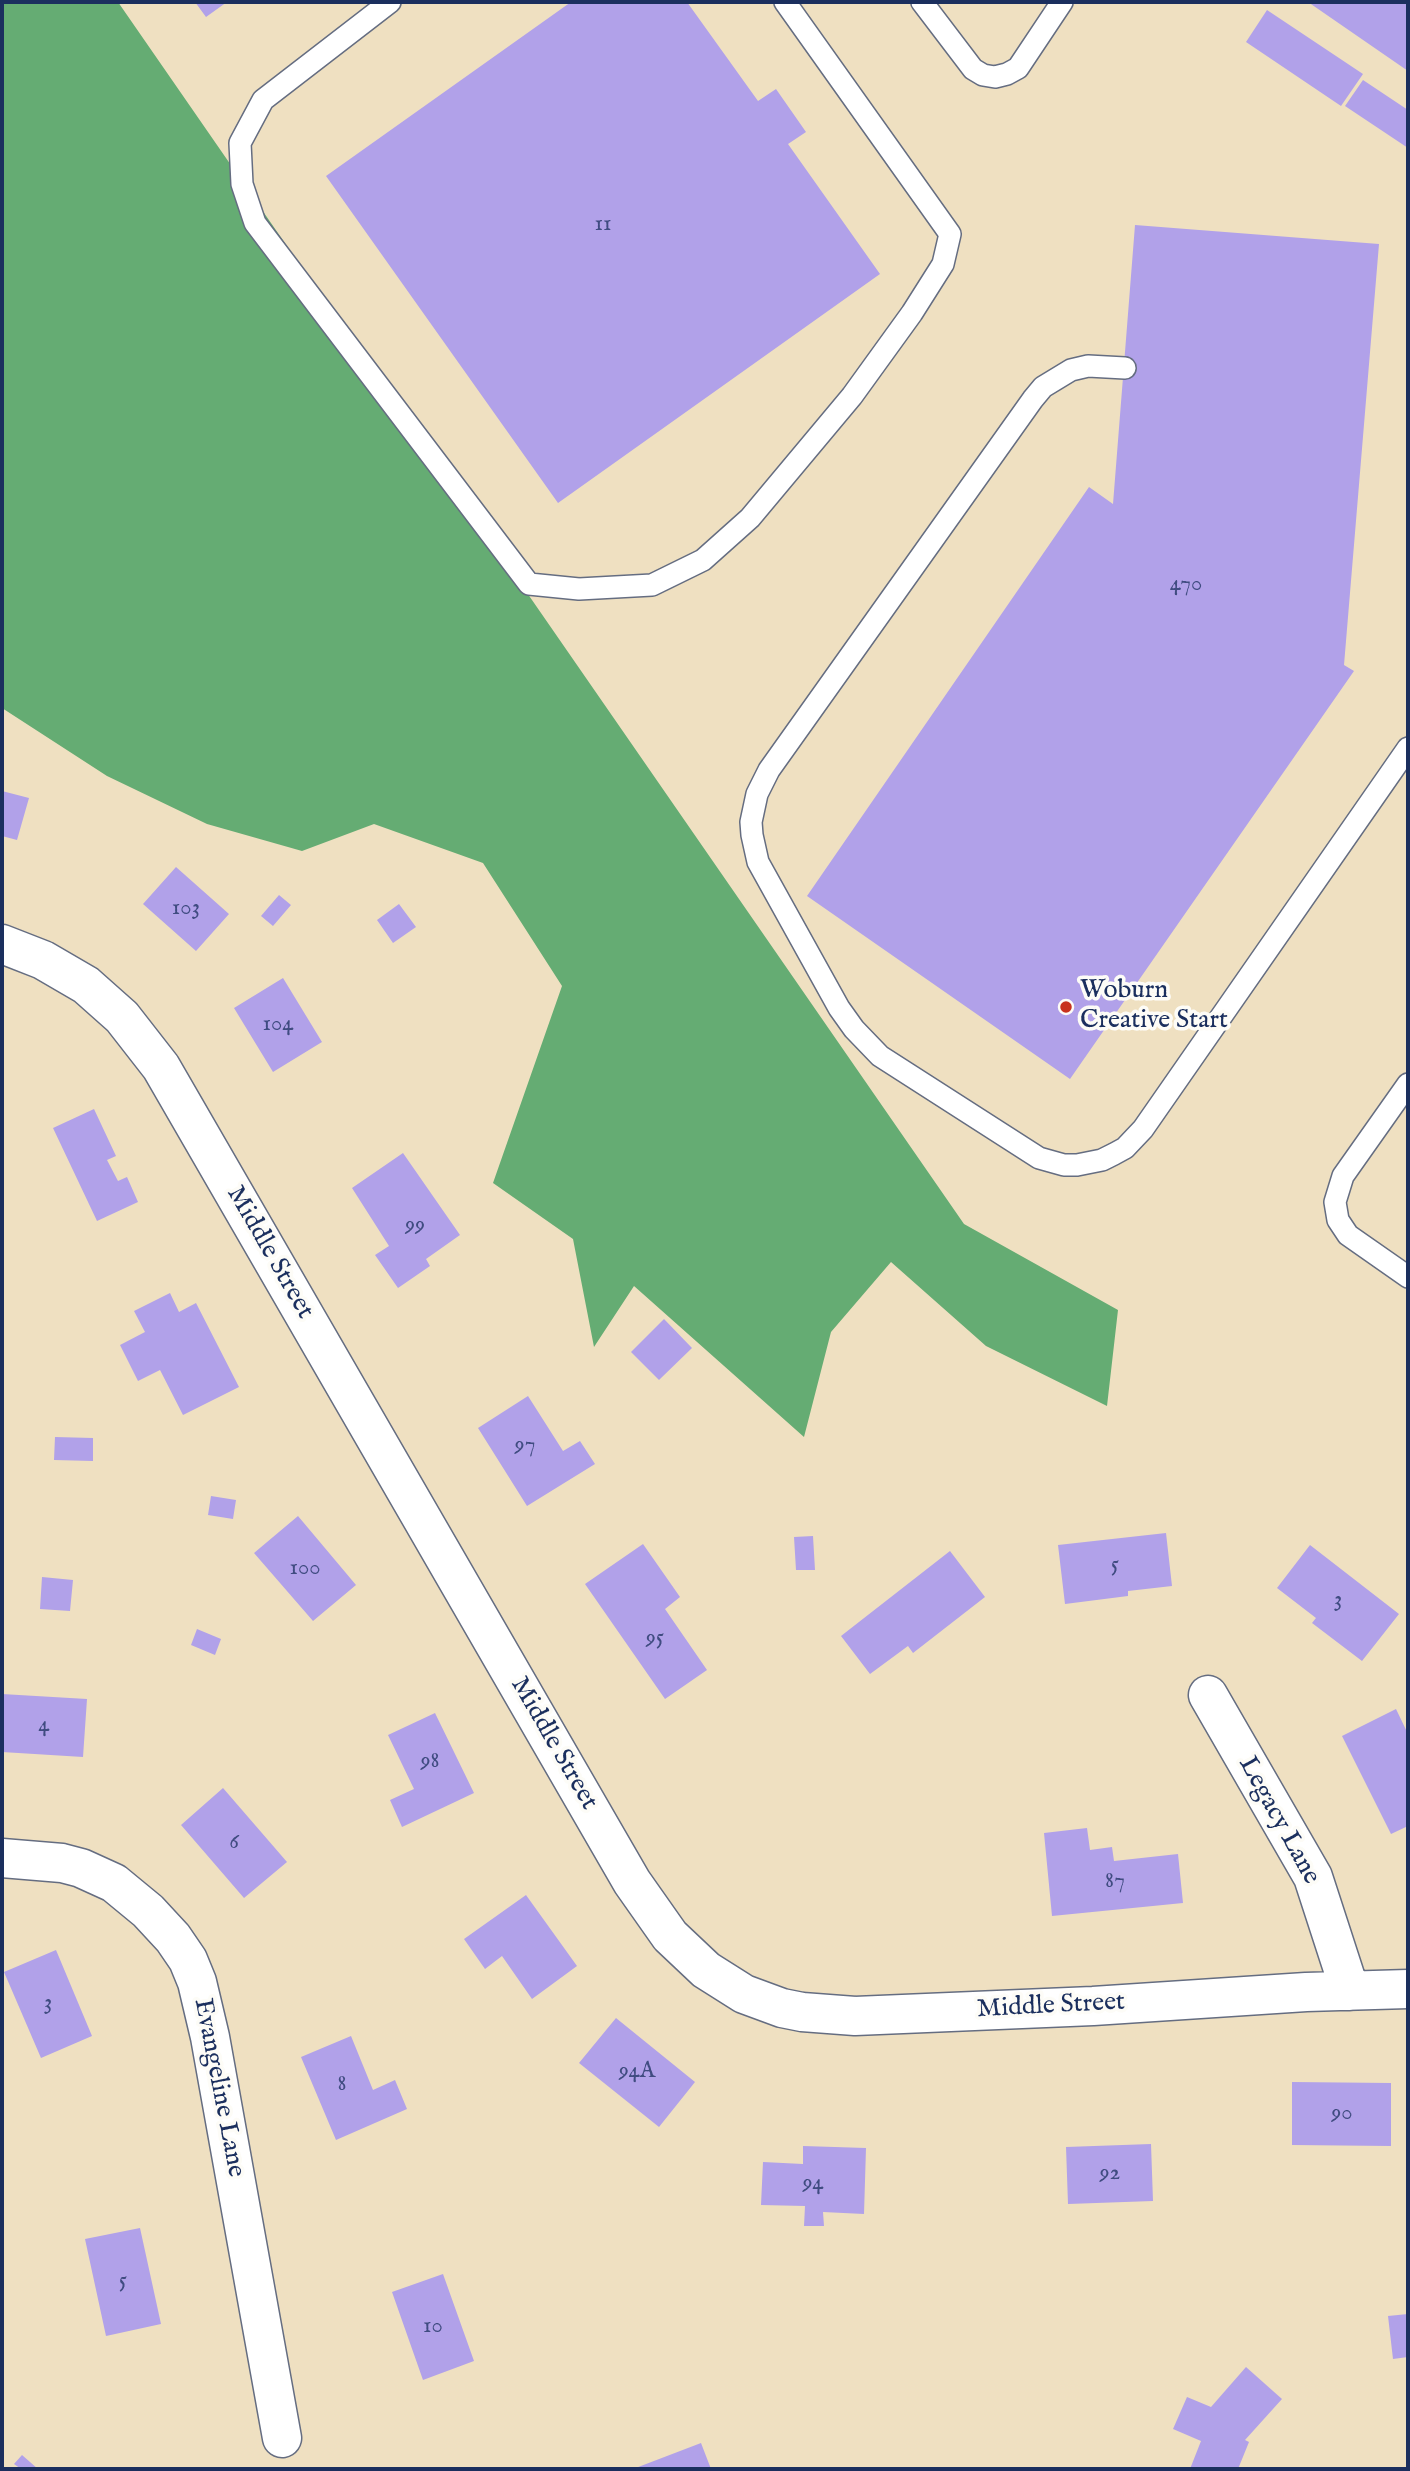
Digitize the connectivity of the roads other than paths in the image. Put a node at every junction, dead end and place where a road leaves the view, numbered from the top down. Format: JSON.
{"nodes":[{"id":1,"x":390,"y":2,"type":"edge"},
{"id":2,"x":785,"y":2,"type":"edge"},
{"id":3,"x":922,"y":2,"type":"edge"},
{"id":4,"x":1062,"y":2,"type":"edge"},
{"id":5,"x":1125,"y":368,"type":"dead end"},
{"id":6,"x":1408,"y":748,"type":"edge"},
{"id":7,"x":2,"y":944,"type":"edge"},
{"id":8,"x":1408,"y":1084,"type":"edge"},
{"id":9,"x":1408,"y":1277,"type":"edge"},
{"id":10,"x":1208,"y":1695,"type":"dead end"},
{"id":11,"x":2,"y":1858,"type":"edge"},
{"id":12,"x":1408,"y":1989,"type":"edge"},
{"id":13,"x":1350,"y":1991,"type":"junction"},
{"id":14,"x":282,"y":2438,"type":"dead end"}],
"edges":[{"from":1,"to":2,"type":"lane"},
{"from":3,"to":4,"type":"lane"},
{"from":5,"to":6,"type":"lane"},
{"from":7,"to":13,"type":"street","name":"Middle Street"},
{"from":8,"to":9,"type":"lane"},
{"from":10,"to":13,"type":"street","name":"Legacy Lane"},
{"from":11,"to":14,"type":"street","name":"Evangeline Lane"},
{"from":12,"to":13,"type":"street","name":"Middle Street"}]}
